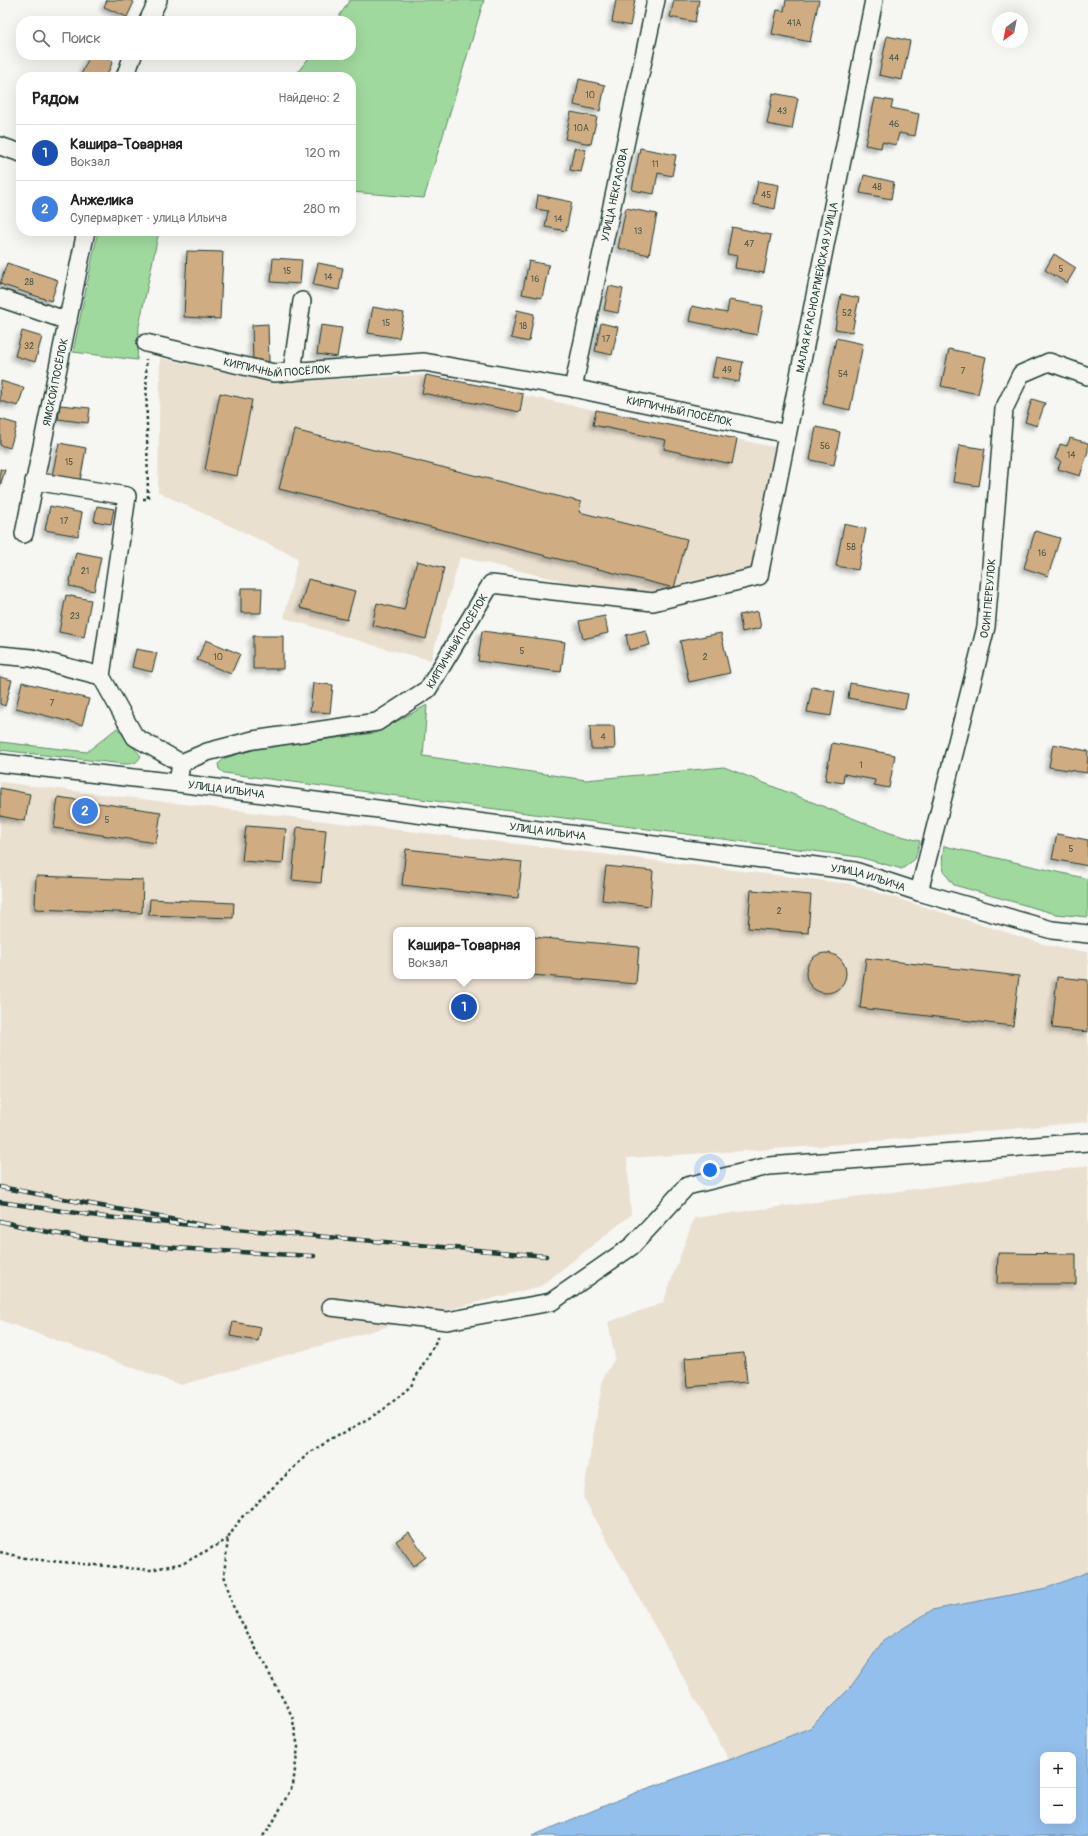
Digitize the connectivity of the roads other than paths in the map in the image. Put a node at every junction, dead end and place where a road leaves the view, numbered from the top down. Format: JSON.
{"nodes":[{"id":1,"x":158,"y":0,"type":"edge"},
{"id":2,"x":656,"y":0,"type":"edge"},
{"id":3,"x":874,"y":0,"type":"edge"},
{"id":4,"x":150,"y":16,"type":"edge"},
{"id":5,"x":132,"y":60,"type":"edge"},
{"id":6,"x":127,"y":72,"type":"edge"},
{"id":7,"x":0,"y":146,"type":"edge"},
{"id":8,"x":16,"y":151,"type":"edge"},
{"id":9,"x":85,"y":236,"type":"edge"},
{"id":10,"x":0,"y":298,"type":"edge"},
{"id":11,"x":302,"y":301,"type":"dead end"},
{"id":12,"x":68,"y":320,"type":"junction"},
{"id":13,"x":146,"y":343,"type":"road end"},
{"id":14,"x":292,"y":372,"type":"junction"},
{"id":15,"x":1088,"y":376,"type":"edge"},
{"id":16,"x":573,"y":388,"type":"junction"},
{"id":17,"x":787,"y":434,"type":"junction"},
{"id":18,"x":34,"y":481,"type":"junction"},
{"id":19,"x":24,"y":534,"type":"dead end"},
{"id":20,"x":759,"y":576,"type":"joint"},
{"id":21,"x":0,"y":655,"type":"edge"},
{"id":22,"x":101,"y":676,"type":"junction"},
{"id":23,"x":0,"y":763,"type":"edge"},
{"id":24,"x":181,"y":763,"type":"junction"},
{"id":25,"x":178,"y":783,"type":"junction"},
{"id":26,"x":919,"y":892,"type":"junction"},
{"id":27,"x":1088,"y":934,"type":"edge"},
{"id":28,"x":1088,"y":1142,"type":"edge"},
{"id":29,"x":331,"y":1307,"type":"dead end"}],
"edges":[{"from":1,"to":4,"type":"street"},
{"from":2,"to":16,"type":"street","name":"УЛИЦА НЕКРАСОВА"},
{"from":3,"to":17,"type":"street","name":"МАЛАЯ КРАСНОАРМЕЙСКАЯ УЛИЦА"},
{"from":5,"to":6,"type":"street"},
{"from":7,"to":8,"type":"street"},
{"from":9,"to":12,"type":"street","name":"ЯМСКОЙ ПОСЁЛОК"},
{"from":10,"to":12,"type":"street"},
{"from":11,"to":14,"type":"street"},
{"from":12,"to":18,"type":"street","name":"ЯМСКОЙ ПОСЁЛОК"},
{"from":13,"to":14,"type":"street","name":"КИРПИЧНЫЙ ПОСЁЛОК"},
{"from":14,"to":16,"type":"street","name":"КИРПИЧНЫЙ ПОСЁЛОК"},
{"from":15,"to":26,"type":"street","name":"ОСИН ПЕРЕУЛОК"},
{"from":16,"to":17,"type":"street","name":"КИРПИЧНЫЙ ПОСЁЛОК"},
{"from":17,"to":20,"type":"street","name":"МАЛАЯ КРАСНОАРМЕЙСКАЯ УЛИЦА"},
{"from":18,"to":19,"type":"street","name":"ЯМСКОЙ ПОСЁЛОК"},
{"from":18,"to":22,"type":"street"},
{"from":20,"to":24,"type":"street","name":"КИРПИЧНЫЙ ПОСЁЛОК"},
{"from":21,"to":22,"type":"street"},
{"from":22,"to":24,"type":"street"},
{"from":23,"to":25,"type":"street","name":"УЛИЦА ИЛЬИЧА"},
{"from":24,"to":25,"type":"street"},
{"from":25,"to":26,"type":"street","name":"УЛИЦА ИЛЬИЧА"},
{"from":26,"to":27,"type":"street","name":"УЛИЦА ИЛЬИЧА"},
{"from":28,"to":29,"type":"street"}]}
